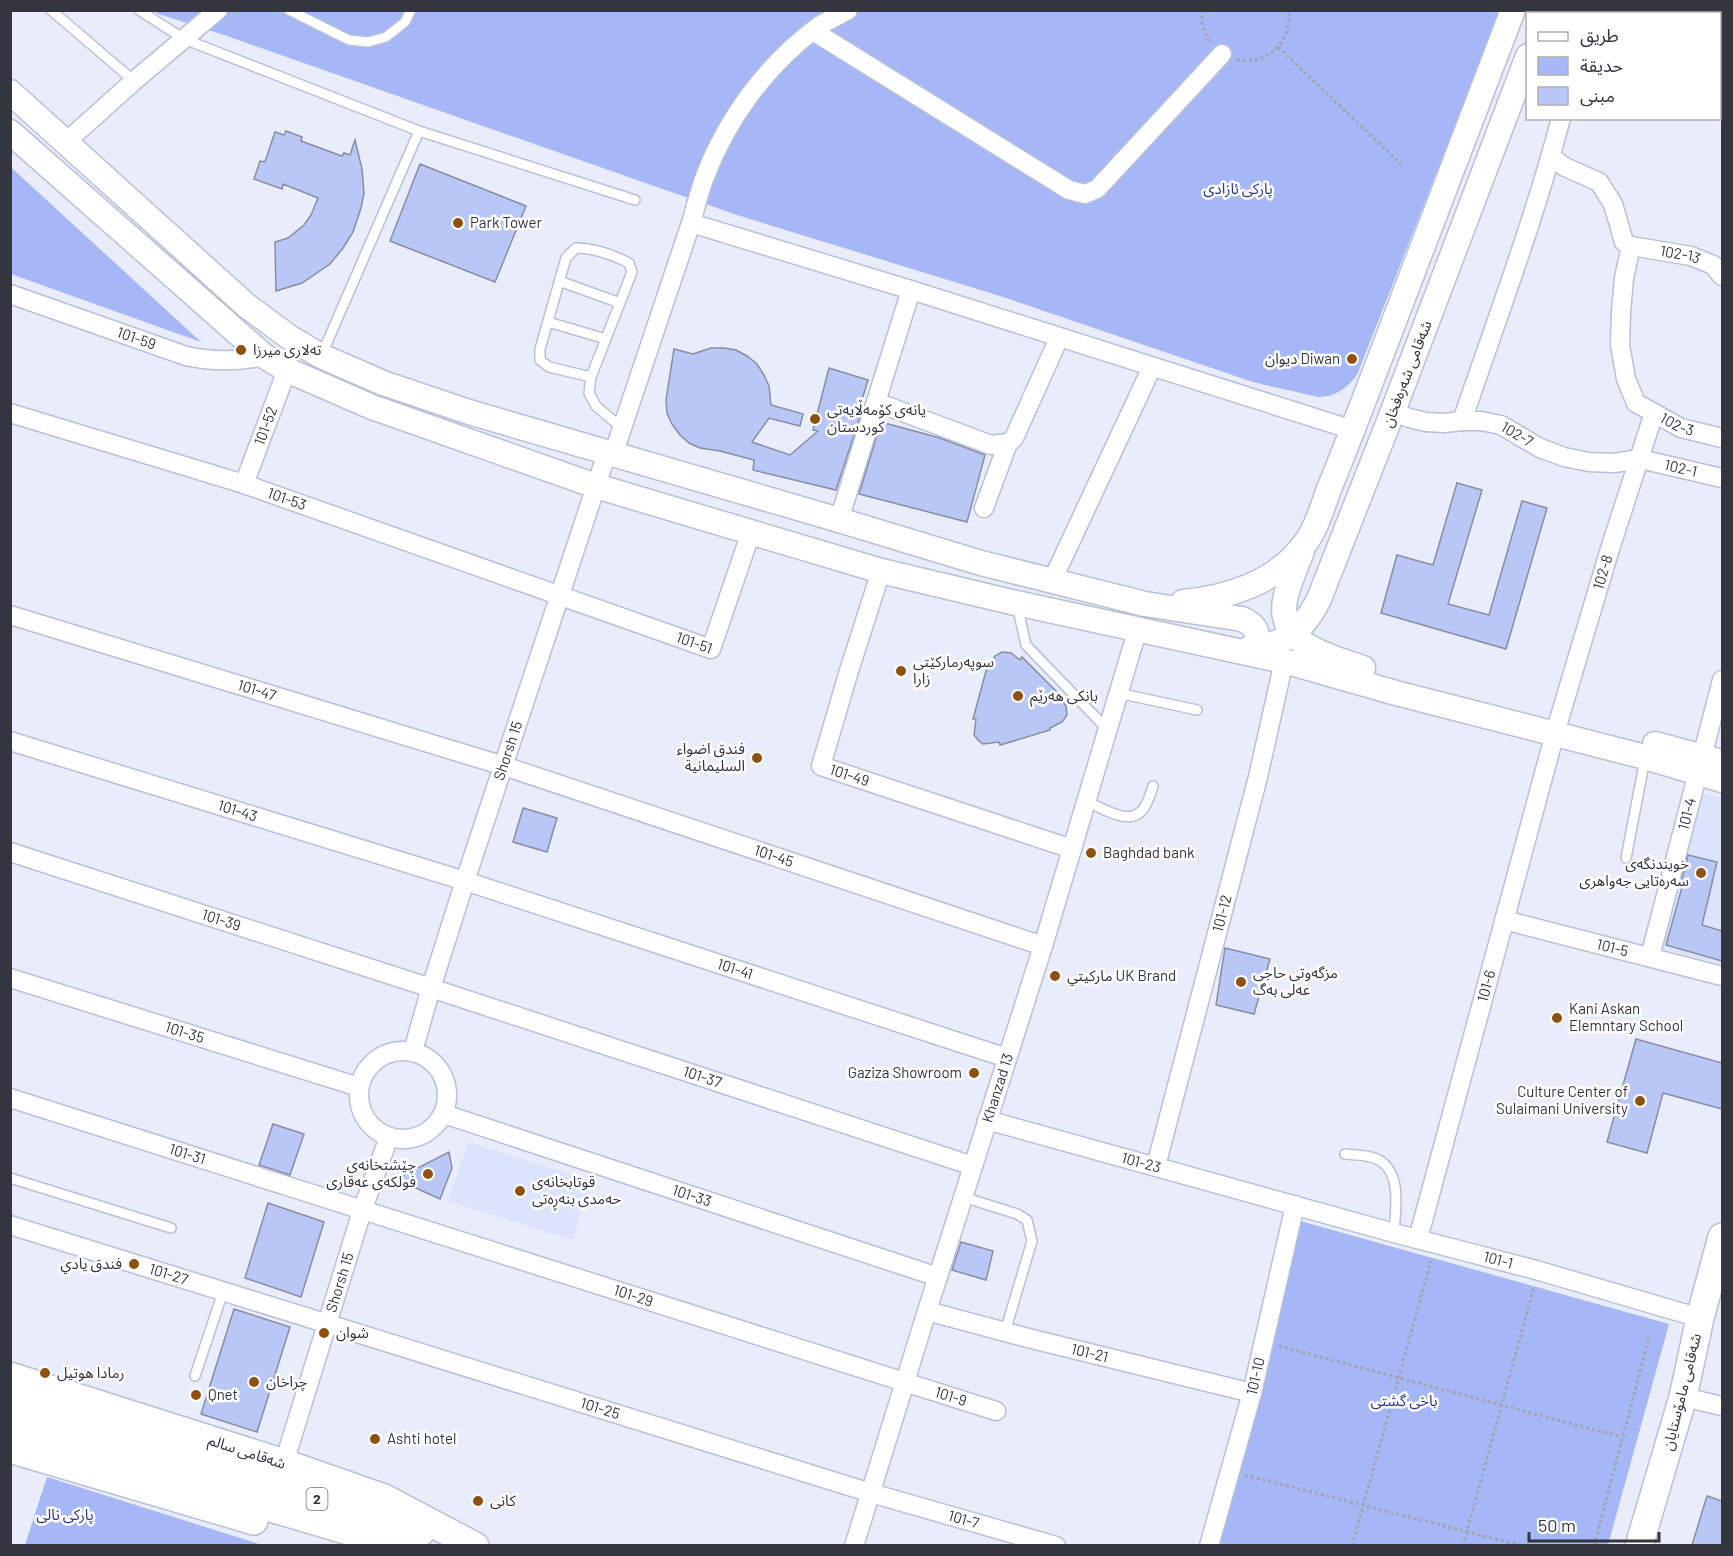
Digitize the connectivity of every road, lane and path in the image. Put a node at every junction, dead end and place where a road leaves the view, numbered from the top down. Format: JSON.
{"nodes":[{"id":1,"x":51,"y":10,"type":"edge"},
{"id":2,"x":139,"y":10,"type":"edge"},
{"id":3,"x":218,"y":10,"type":"edge"},
{"id":4,"x":289,"y":10,"type":"edge"},
{"id":5,"x":411,"y":10,"type":"edge"},
{"id":6,"x":1202,"y":10,"type":"edge"},
{"id":7,"x":1288,"y":10,"type":"edge"},
{"id":8,"x":1513,"y":10,"type":"edge"},
{"id":9,"x":833,"y":13,"type":"edge"},
{"id":10,"x":813,"y":31,"type":"junction"},
{"id":11,"x":184,"y":39,"type":"junction"},
{"id":12,"x":1278,"y":47,"type":"junction"},
{"id":13,"x":1222,"y":54,"type":"junction"},
{"id":14,"x":1526,"y":59,"type":"edge"},
{"id":15,"x":134,"y":81,"type":"junction"},
{"id":16,"x":10,"y":92,"type":"edge"},
{"id":17,"x":1560,"y":120,"type":"edge"},
{"id":18,"x":419,"y":131,"type":"junction"},
{"id":19,"x":10,"y":132,"type":"edge"},
{"id":20,"x":66,"y":142,"type":"junction"},
{"id":21,"x":1551,"y":157,"type":"junction"},
{"id":22,"x":1401,"y":164,"type":"dead end"},
{"id":23,"x":635,"y":200,"type":"dead end"},
{"id":24,"x":691,"y":223,"type":"junction"},
{"id":25,"x":1631,"y":246,"type":"junction"},
{"id":26,"x":1722,"y":276,"type":"edge"},
{"id":27,"x":560,"y":281,"type":"junction"},
{"id":28,"x":911,"y":290,"type":"junction"},
{"id":29,"x":10,"y":294,"type":"edge"},
{"id":30,"x":620,"y":303,"type":"junction"},
{"id":31,"x":548,"y":322,"type":"junction"},
{"id":32,"x":1059,"y":338,"type":"junction"},
{"id":33,"x":606,"y":339,"type":"junction"},
{"id":34,"x":264,"y":356,"type":"junction"},
{"id":35,"x":321,"y":356,"type":"junction"},
{"id":36,"x":1152,"y":367,"type":"junction"},
{"id":37,"x":287,"y":370,"type":"junction"},
{"id":38,"x":591,"y":376,"type":"junction"},
{"id":39,"x":876,"y":402,"type":"junction"},
{"id":40,"x":1393,"y":411,"type":"junction"},
{"id":41,"x":10,"y":413,"type":"edge"},
{"id":42,"x":1654,"y":413,"type":"junction"},
{"id":43,"x":1462,"y":421,"type":"junction"},
{"id":44,"x":622,"y":428,"type":"junction"},
{"id":45,"x":1353,"y":430,"type":"junction"},
{"id":46,"x":1722,"y":438,"type":"edge"},
{"id":47,"x":1008,"y":443,"type":"junction"},
{"id":48,"x":610,"y":454,"type":"junction"},
{"id":49,"x":1640,"y":459,"type":"junction"},
{"id":50,"x":1722,"y":478,"type":"edge"},
{"id":51,"x":244,"y":484,"type":"junction"},
{"id":52,"x":596,"y":486,"type":"junction"},
{"id":53,"x":984,"y":508,"type":"dead end"},
{"id":54,"x":839,"y":520,"type":"junction"},
{"id":55,"x":751,"y":532,"type":"junction"},
{"id":56,"x":1304,"y":546,"type":"junction"},
{"id":57,"x":881,"y":571,"type":"junction"},
{"id":58,"x":1052,"y":581,"type":"junction"},
{"id":59,"x":559,"y":594,"type":"junction"},
{"id":60,"x":1016,"y":603,"type":"junction"},
{"id":61,"x":1145,"y":603,"type":"junction"},
{"id":62,"x":10,"y":615,"type":"edge"},
{"id":63,"x":1138,"y":628,"type":"junction"},
{"id":64,"x":1293,"y":634,"type":"junction"},
{"id":65,"x":1242,"y":652,"type":"junction"},
{"id":66,"x":1284,"y":661,"type":"junction"},
{"id":67,"x":1722,"y":680,"type":"edge"},
{"id":68,"x":1118,"y":693,"type":"junction"},
{"id":69,"x":1197,"y":710,"type":"dead end"},
{"id":70,"x":1557,"y":726,"type":"junction"},
{"id":71,"x":1107,"y":729,"type":"junction"},
{"id":72,"x":10,"y":741,"type":"edge"},
{"id":73,"x":1645,"y":757,"type":"junction"},
{"id":74,"x":1708,"y":764,"type":"edge"},
{"id":75,"x":504,"y":766,"type":"junction"},
{"id":76,"x":1722,"y":780,"type":"edge"},
{"id":77,"x":1154,"y":786,"type":"dead end"},
{"id":78,"x":1086,"y":801,"type":"junction"},
{"id":79,"x":1072,"y":849,"type":"junction"},
{"id":80,"x":10,"y":852,"type":"edge"},
{"id":81,"x":1626,"y":858,"type":"dead end"},
{"id":82,"x":465,"y":881,"type":"junction"},
{"id":83,"x":1504,"y":920,"type":"junction"},
{"id":84,"x":1043,"y":946,"type":"junction"},
{"id":85,"x":1650,"y":957,"type":"junction"},
{"id":86,"x":1722,"y":976,"type":"edge"},
{"id":87,"x":10,"y":978,"type":"edge"},
{"id":88,"x":431,"y":988,"type":"junction"},
{"id":89,"x":413,"y":1051,"type":"junction"},
{"id":90,"x":1007,"y":1058,"type":"junction"},
{"id":91,"x":359,"y":1087,"type":"junction"},
{"id":92,"x":10,"y":1098,"type":"edge"},
{"id":93,"x":444,"y":1114,"type":"junction"},
{"id":94,"x":987,"y":1120,"type":"junction"},
{"id":95,"x":389,"y":1137,"type":"junction"},
{"id":96,"x":1345,"y":1154,"type":"dead end"},
{"id":97,"x":973,"y":1166,"type":"junction"},
{"id":98,"x":1156,"y":1166,"type":"junction"},
{"id":99,"x":10,"y":1178,"type":"edge"},
{"id":100,"x":963,"y":1197,"type":"junction"},
{"id":101,"x":1295,"y":1205,"type":"junction"},
{"id":102,"x":362,"y":1211,"type":"junction"},
{"id":103,"x":10,"y":1226,"type":"edge"},
{"id":104,"x":171,"y":1228,"type":"dead end"},
{"id":105,"x":1394,"y":1233,"type":"junction"},
{"id":106,"x":1722,"y":1237,"type":"edge"},
{"id":107,"x":1418,"y":1239,"type":"junction"},
{"id":108,"x":1436,"y":1244,"type":"junction"},
{"id":109,"x":1536,"y":1270,"type":"junction"},
{"id":110,"x":938,"y":1277,"type":"junction"},
{"id":111,"x":223,"y":1292,"type":"junction"},
{"id":112,"x":927,"y":1311,"type":"junction"},
{"id":113,"x":1700,"y":1318,"type":"junction"},
{"id":114,"x":328,"y":1324,"type":"junction"},
{"id":115,"x":1005,"y":1332,"type":"junction"},
{"id":116,"x":1649,"y":1337,"type":"dead end"},
{"id":117,"x":1277,"y":1345,"type":"dead end"},
{"id":118,"x":195,"y":1376,"type":"dead end"},
{"id":119,"x":10,"y":1377,"type":"edge"},
{"id":120,"x":1398,"y":1378,"type":"junction"},
{"id":121,"x":905,"y":1381,"type":"junction"},
{"id":122,"x":1252,"y":1393,"type":"junction"},
{"id":123,"x":1683,"y":1397,"type":"junction"},
{"id":124,"x":10,"y":1401,"type":"edge"},
{"id":125,"x":1500,"y":1405,"type":"junction"},
{"id":126,"x":1722,"y":1406,"type":"edge"},
{"id":127,"x":996,"y":1410,"type":"dead end"},
{"id":128,"x":10,"y":1424,"type":"edge"},
{"id":129,"x":1623,"y":1437,"type":"junction"},
{"id":130,"x":10,"y":1449,"type":"edge"},
{"id":131,"x":284,"y":1463,"type":"junction"},
{"id":132,"x":1236,"y":1473,"type":"dead end"},
{"id":133,"x":871,"y":1493,"type":"junction"},
{"id":134,"x":1363,"y":1505,"type":"junction"},
{"id":135,"x":1467,"y":1532,"type":"junction"},
{"id":136,"x":1020,"y":1541,"type":"edge"},
{"id":137,"x":340,"y":1545,"type":"edge"},
{"id":138,"x":399,"y":1545,"type":"edge"},
{"id":139,"x":465,"y":1545,"type":"edge"},
{"id":140,"x":475,"y":1545,"type":"edge"},
{"id":141,"x":854,"y":1545,"type":"edge"},
{"id":142,"x":1056,"y":1545,"type":"edge"},
{"id":143,"x":1209,"y":1545,"type":"edge"},
{"id":144,"x":1352,"y":1545,"type":"edge"},
{"id":145,"x":1464,"y":1545,"type":"edge"},
{"id":146,"x":1522,"y":1545,"type":"edge"},
{"id":147,"x":1594,"y":1545,"type":"edge"},
{"id":148,"x":1639,"y":1545,"type":"edge"}],
"edges":[{"from":1,"to":15,"type":"lane"},
{"from":2,"to":11,"type":"lane"},
{"from":3,"to":11,"type":"street"},
{"from":4,"to":5,"type":"lane"},
{"from":6,"to":13,"type":"path"},
{"from":7,"to":12,"type":"path"},
{"from":8,"to":45,"type":"main road"},
{"from":9,"to":10,"type":"street","name":"Shorsh 15"},
{"from":10,"to":13,"type":"street"},
{"from":10,"to":24,"type":"street","name":"Shorsh 15"},
{"from":11,"to":15,"type":"street"},
{"from":11,"to":18,"type":"lane"},
{"from":12,"to":13,"type":"path"},
{"from":12,"to":22,"type":"path"},
{"from":14,"to":40,"type":"main road","name":"شەقامی شەرەفخان"},
{"from":15,"to":20,"type":"street"},
{"from":16,"to":20,"type":"main road"},
{"from":17,"to":21,"type":"street"},
{"from":18,"to":23,"type":"lane"},
{"from":18,"to":35,"type":"lane"},
{"from":19,"to":34,"type":"main road"},
{"from":20,"to":35,"type":"main road"},
{"from":21,"to":25,"type":"street"},
{"from":21,"to":43,"type":"street"},
{"from":24,"to":28,"type":"street"},
{"from":24,"to":44,"type":"street","name":"Shorsh 15"},
{"from":25,"to":26,"type":"street","name":"102-13"},
{"from":25,"to":42,"type":"street","name":"102-3"},
{"from":27,"to":30,"type":"lane"},
{"from":27,"to":30,"type":"lane"},
{"from":27,"to":31,"type":"lane"},
{"from":28,"to":32,"type":"street"},
{"from":28,"to":39,"type":"street"},
{"from":29,"to":34,"type":"street","name":"101-59"},
{"from":30,"to":33,"type":"lane"},
{"from":31,"to":33,"type":"lane"},
{"from":31,"to":38,"type":"lane"},
{"from":32,"to":36,"type":"street"},
{"from":32,"to":47,"type":"street"},
{"from":33,"to":38,"type":"lane"},
{"from":34,"to":37,"type":"main road"},
{"from":35,"to":48,"type":"main road"},
{"from":36,"to":45,"type":"street"},
{"from":36,"to":58,"type":"street"},
{"from":37,"to":51,"type":"street","name":"101-52"},
{"from":37,"to":52,"type":"main road"},
{"from":38,"to":44,"type":"lane"},
{"from":39,"to":47,"type":"street"},
{"from":39,"to":54,"type":"street"},
{"from":40,"to":43,"type":"street","name":"102-7"},
{"from":40,"to":64,"type":"main road","name":"شەقامی شەرەفخان"},
{"from":41,"to":51,"type":"street","name":"101-53"},
{"from":42,"to":46,"type":"street","name":"102-3"},
{"from":42,"to":49,"type":"street","name":"102-8"},
{"from":43,"to":49,"type":"street","name":"102-7"},
{"from":44,"to":48,"type":"street","name":"Shorsh 15"},
{"from":45,"to":56,"type":"main road"},
{"from":47,"to":53,"type":"street"},
{"from":48,"to":52,"type":"street","name":"Shorsh 15"},
{"from":48,"to":54,"type":"main road"},
{"from":49,"to":50,"type":"street","name":"102-1"},
{"from":49,"to":70,"type":"street","name":"102-8"},
{"from":51,"to":59,"type":"street","name":"101-53"},
{"from":52,"to":55,"type":"main road"},
{"from":52,"to":59,"type":"street","name":"Shorsh 15"},
{"from":54,"to":58,"type":"main road"},
{"from":55,"to":57,"type":"main road"},
{"from":55,"to":59,"type":"street","name":"101-51"},
{"from":56,"to":61,"type":"main road"},
{"from":56,"to":64,"type":"main road"},
{"from":57,"to":60,"type":"main road"},
{"from":57,"to":79,"type":"street","name":"101-49"},
{"from":58,"to":61,"type":"main road"},
{"from":59,"to":75,"type":"street","name":"Shorsh 15"},
{"from":60,"to":63,"type":"main road"},
{"from":60,"to":71,"type":"lane"},
{"from":61,"to":63,"type":"main road"},
{"from":61,"to":65,"type":"main road"},
{"from":62,"to":75,"type":"street","name":"101-47"},
{"from":63,"to":65,"type":"main road"},
{"from":63,"to":68,"type":"street","name":"Khanzad 13"},
{"from":64,"to":65,"type":"main road","name":"شەقامی شەرەفخان"},
{"from":64,"to":70,"type":"main road"},
{"from":65,"to":66,"type":"main road"},
{"from":66,"to":70,"type":"main road"},
{"from":66,"to":98,"type":"street","name":"101-12"},
{"from":67,"to":74,"type":"street","name":"101-4"},
{"from":68,"to":69,"type":"lane"},
{"from":68,"to":71,"type":"street","name":"Khanzad 13"},
{"from":70,"to":73,"type":"main road"},
{"from":70,"to":74,"type":"main road"},
{"from":70,"to":83,"type":"street","name":"101-6"},
{"from":71,"to":78,"type":"street","name":"Khanzad 13"},
{"from":72,"to":82,"type":"street","name":"101-43"},
{"from":73,"to":74,"type":"main road"},
{"from":73,"to":81,"type":"lane"},
{"from":74,"to":76,"type":"main road"},
{"from":74,"to":85,"type":"street","name":"101-4"},
{"from":75,"to":82,"type":"street","name":"Shorsh 15"},
{"from":75,"to":84,"type":"street","name":"101-45"},
{"from":77,"to":78,"type":"lane"},
{"from":78,"to":79,"type":"street","name":"Khanzad 13"},
{"from":79,"to":84,"type":"street","name":"Khanzad 13"},
{"from":80,"to":88,"type":"street","name":"101-39"},
{"from":82,"to":88,"type":"street","name":"Shorsh 15"},
{"from":82,"to":90,"type":"street","name":"101-41"},
{"from":83,"to":85,"type":"street","name":"101-5"},
{"from":83,"to":107,"type":"street","name":"101-6"},
{"from":84,"to":90,"type":"street","name":"Khanzad 13"},
{"from":85,"to":86,"type":"street","name":"101-5"},
{"from":87,"to":91,"type":"street","name":"101-35"},
{"from":88,"to":89,"type":"street","name":"Shorsh 15"},
{"from":88,"to":97,"type":"street","name":"101-37"},
{"from":89,"to":91,"type":"street"},
{"from":89,"to":93,"type":"street"},
{"from":90,"to":94,"type":"street","name":"Khanzad 13"},
{"from":91,"to":95,"type":"street"},
{"from":92,"to":102,"type":"street","name":"101-31"},
{"from":93,"to":95,"type":"street"},
{"from":93,"to":110,"type":"street","name":"101-33"},
{"from":94,"to":97,"type":"street","name":"Khanzad 13"},
{"from":94,"to":98,"type":"street","name":"101-23"},
{"from":95,"to":102,"type":"street","name":"Shorsh 15"},
{"from":96,"to":105,"type":"lane"},
{"from":97,"to":100,"type":"street","name":"Khanzad 13"},
{"from":98,"to":101,"type":"street","name":"101-23"},
{"from":99,"to":104,"type":"lane"},
{"from":100,"to":110,"type":"street","name":"Khanzad 13"},
{"from":100,"to":115,"type":"lane"},
{"from":101,"to":105,"type":"street","name":"101-1"},
{"from":101,"to":122,"type":"street","name":"101-10"},
{"from":102,"to":114,"type":"street","name":"Shorsh 15"},
{"from":102,"to":121,"type":"street","name":"101-29"},
{"from":103,"to":111,"type":"street","name":"101-27"},
{"from":105,"to":107,"type":"street","name":"101-1"},
{"from":106,"to":113,"type":"main road","name":"شەقامی مامۆستایان"},
{"from":107,"to":108,"type":"street","name":"101-1"},
{"from":108,"to":109,"type":"street","name":"101-1"},
{"from":108,"to":120,"type":"path"},
{"from":109,"to":113,"type":"street","name":"101-1"},
{"from":109,"to":125,"type":"path"},
{"from":110,"to":112,"type":"street","name":"Khanzad 13"},
{"from":111,"to":114,"type":"street","name":"101-27"},
{"from":111,"to":118,"type":"lane"},
{"from":112,"to":115,"type":"street","name":"101-21"},
{"from":112,"to":121,"type":"street","name":"Khanzad 13"},
{"from":113,"to":123,"type":"main road","name":"شەقامی مامۆستایان"},
{"from":114,"to":131,"type":"street","name":"Shorsh 15"},
{"from":114,"to":133,"type":"street","name":"101-25"},
{"from":115,"to":122,"type":"street","name":"101-21"},
{"from":116,"to":129,"type":"path"},
{"from":117,"to":120,"type":"path"},
{"from":119,"to":131,"type":"main road","name":"شەقامی سالم"},
{"from":120,"to":125,"type":"path"},
{"from":120,"to":134,"type":"path"},
{"from":121,"to":127,"type":"street","name":"101-9"},
{"from":121,"to":133,"type":"street","name":"Khanzad 13"},
{"from":122,"to":143,"type":"street","name":"101-10"},
{"from":123,"to":126,"type":"street"},
{"from":123,"to":148,"type":"main road","name":"شەقامی مامۆستایان"},
{"from":124,"to":139,"type":"main road","name":"شەقامی سالم","number":"2"},
{"from":125,"to":129,"type":"path"},
{"from":125,"to":135,"type":"path"},
{"from":128,"to":138,"type":"main road","number":"2"},
{"from":129,"to":147,"type":"path"},
{"from":130,"to":137,"type":"main road"},
{"from":131,"to":140,"type":"main road","name":"شەقامی سالم"},
{"from":132,"to":134,"type":"path"},
{"from":133,"to":136,"type":"street","name":"101-7"},
{"from":133,"to":141,"type":"street","name":"Khanzad 13"},
{"from":134,"to":135,"type":"path"},
{"from":134,"to":144,"type":"path"},
{"from":135,"to":145,"type":"path"},
{"from":135,"to":146,"type":"path"},
{"from":136,"to":142,"type":"street","name":"101-7"}]}
